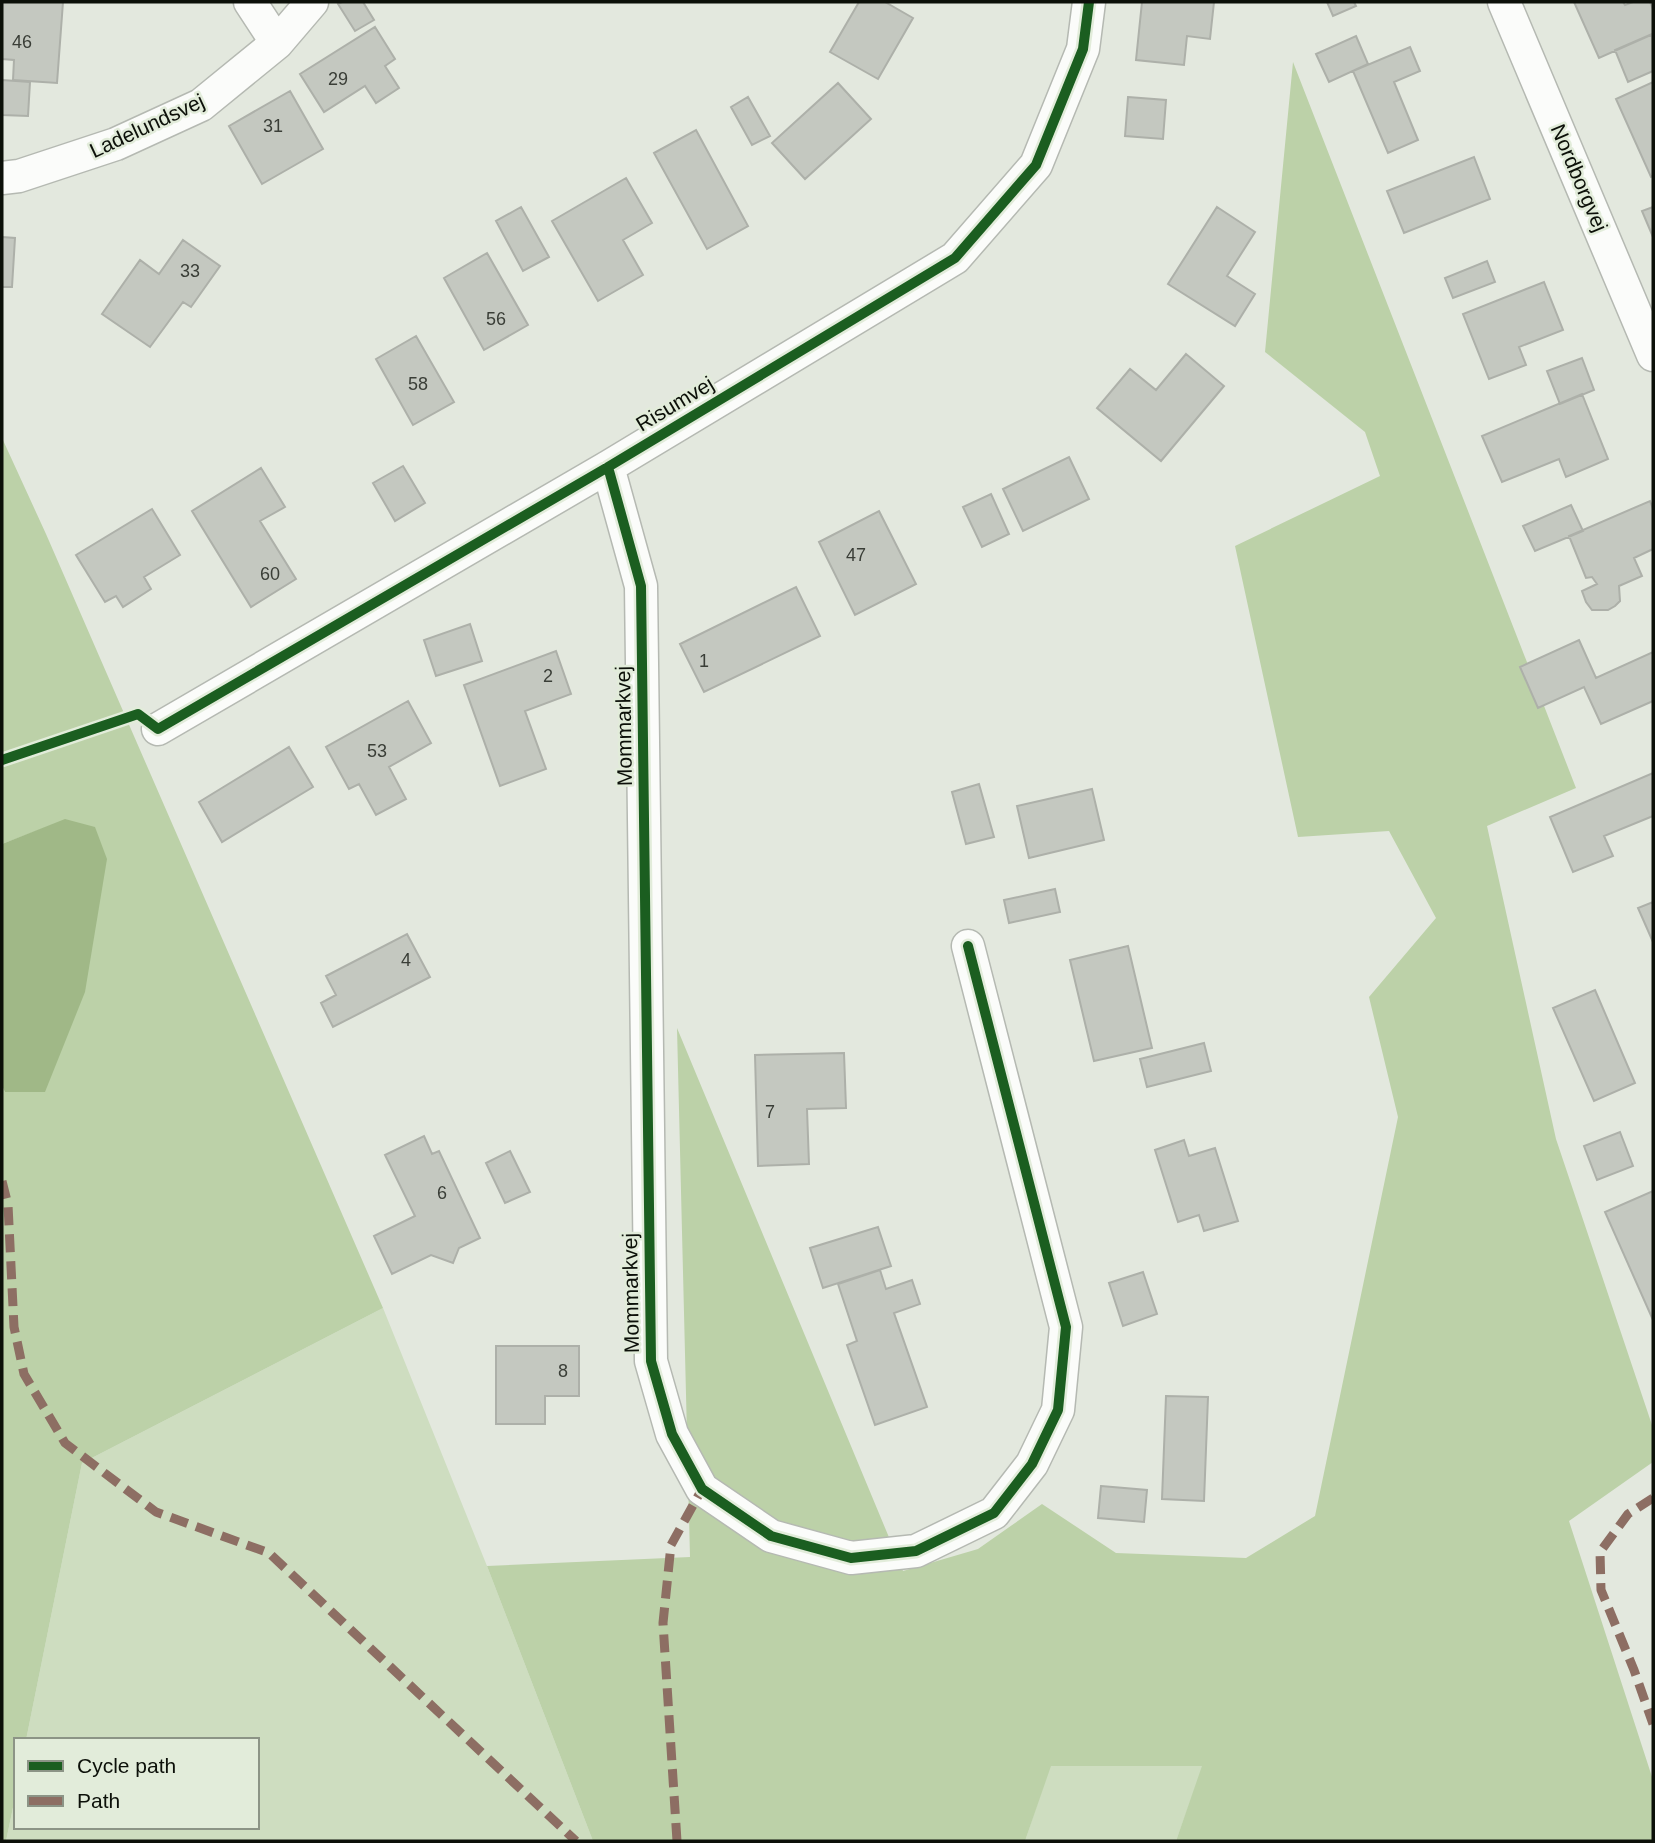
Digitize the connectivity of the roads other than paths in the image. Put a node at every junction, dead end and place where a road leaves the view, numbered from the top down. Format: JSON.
{"nodes":[{"id":1,"x":250,"y":2,"type":"edge"},
{"id":2,"x":312,"y":2,"type":"edge"},
{"id":3,"x":1089,"y":2,"type":"edge"},
{"id":4,"x":1504,"y":2,"type":"edge"},
{"id":5,"x":277,"y":43,"type":"junction"},
{"id":6,"x":2,"y":178,"type":"edge"},
{"id":7,"x":1653,"y":355,"type":"edge"},
{"id":8,"x":608,"y":467,"type":"junction"},
{"id":9,"x":158,"y":729,"type":"dead end"},
{"id":10,"x":968,"y":946,"type":"dead end"}],
"edges":[{"from":1,"to":5,"type":"street"},
{"from":2,"to":5,"type":"street","name":"Ladelundsvej"},
{"from":3,"to":8,"type":"street","name":"Risumvej"},
{"from":4,"to":7,"type":"street","name":"Nordborgvej"},
{"from":5,"to":6,"type":"street","name":"Ladelundsvej"},
{"from":8,"to":9,"type":"street","name":"Risumvej"},
{"from":8,"to":10,"type":"street","name":"Mommarkvej"}]}
